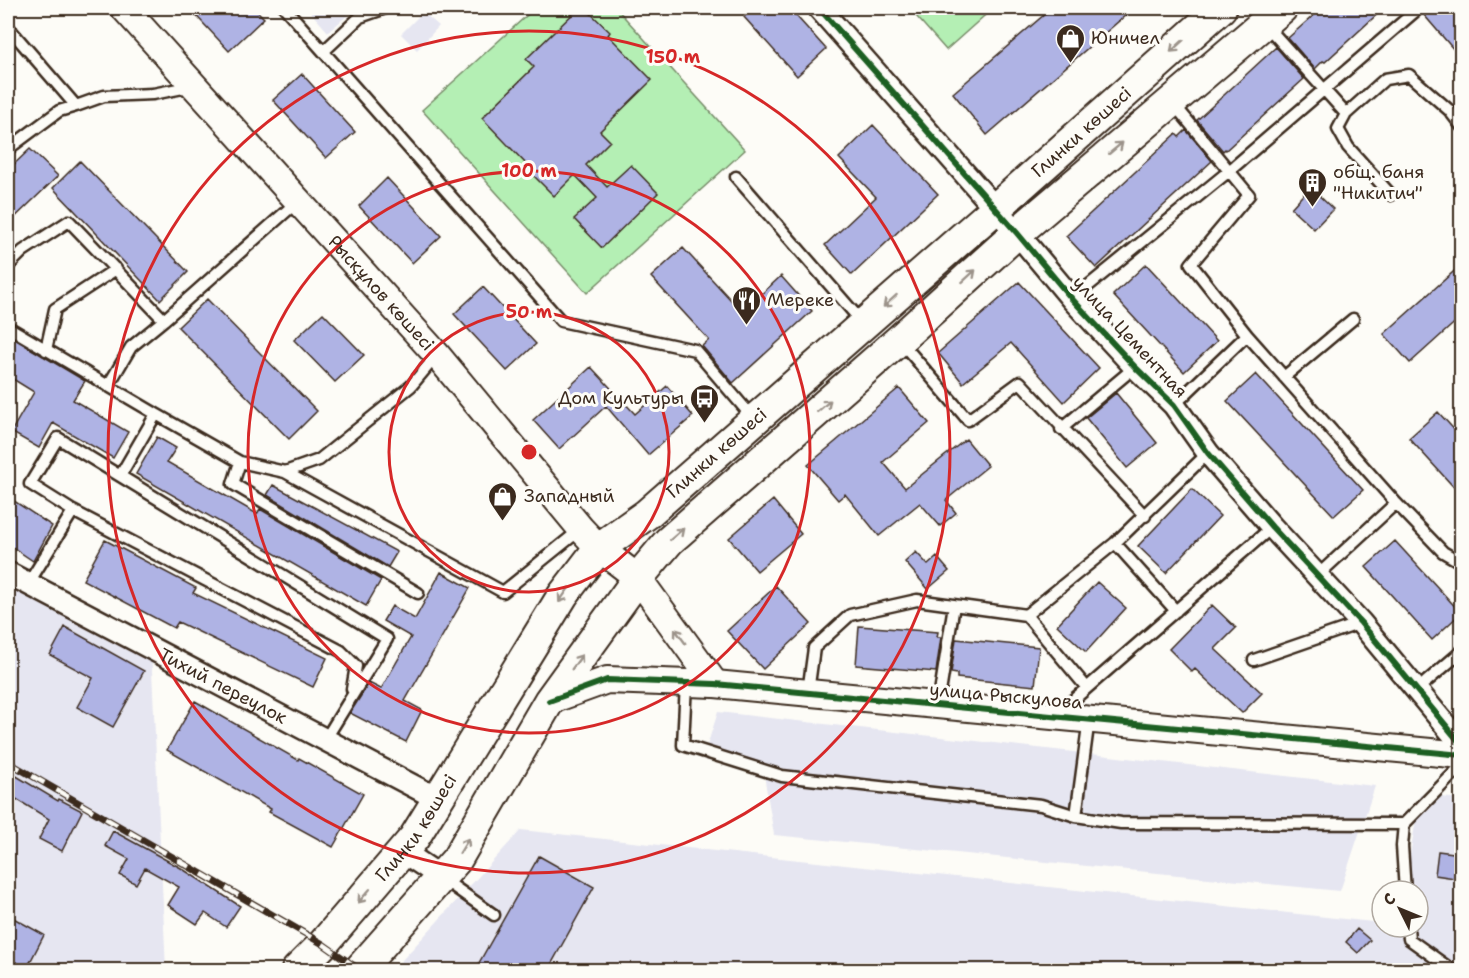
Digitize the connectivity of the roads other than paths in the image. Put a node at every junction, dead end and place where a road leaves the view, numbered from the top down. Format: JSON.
{"nodes":[{"id":1,"x":124,"y":8,"type":"edge"},
{"id":2,"x":285,"y":8,"type":"edge"},
{"id":3,"x":386,"y":8,"type":"edge"},
{"id":4,"x":819,"y":8,"type":"edge"},
{"id":5,"x":1221,"y":8,"type":"edge"},
{"id":6,"x":1419,"y":8,"type":"edge"},
{"id":7,"x":1273,"y":15,"type":"edge"},
{"id":8,"x":8,"y":27,"type":"edge"},
{"id":9,"x":324,"y":51,"type":"junction"},
{"id":10,"x":196,"y":86,"type":"junction"},
{"id":11,"x":1324,"y":91,"type":"junction"},
{"id":12,"x":1171,"y":101,"type":"junction"},
{"id":13,"x":76,"y":106,"type":"junction"},
{"id":14,"x":1346,"y":114,"type":"junction"},
{"id":15,"x":1461,"y":127,"type":"edge"},
{"id":16,"x":8,"y":148,"type":"edge"},
{"id":17,"x":1229,"y":171,"type":"junction"},
{"id":18,"x":736,"y":177,"type":"dead end"},
{"id":19,"x":1391,"y":195,"type":"dead end"},
{"id":20,"x":299,"y":200,"type":"junction"},
{"id":21,"x":996,"y":209,"type":"junction"},
{"id":22,"x":1017,"y":233,"type":"junction"},
{"id":23,"x":8,"y":266,"type":"edge"},
{"id":24,"x":116,"y":269,"type":"junction"},
{"id":25,"x":1072,"y":299,"type":"junction"},
{"id":26,"x":164,"y":320,"type":"junction"},
{"id":27,"x":1353,"y":320,"type":"dead end"},
{"id":28,"x":864,"y":325,"type":"junction"},
{"id":29,"x":8,"y":327,"type":"edge"},
{"id":30,"x":1247,"y":335,"type":"junction"},
{"id":31,"x":899,"y":340,"type":"junction"},
{"id":32,"x":46,"y":350,"type":"junction"},
{"id":33,"x":437,"y":355,"type":"junction"},
{"id":34,"x":1135,"y":367,"type":"junction"},
{"id":35,"x":1284,"y":377,"type":"junction"},
{"id":36,"x":108,"y":386,"type":"junction"},
{"id":37,"x":1174,"y":405,"type":"junction"},
{"id":38,"x":156,"y":414,"type":"junction"},
{"id":39,"x":754,"y":420,"type":"junction"},
{"id":40,"x":1061,"y":429,"type":"junction"},
{"id":41,"x":1208,"y":453,"type":"junction"},
{"id":42,"x":240,"y":462,"type":"junction"},
{"id":43,"x":285,"y":472,"type":"junction"},
{"id":44,"x":120,"y":476,"type":"junction"},
{"id":45,"x":1396,"y":503,"type":"junction"},
{"id":46,"x":73,"y":511,"type":"junction"},
{"id":47,"x":1145,"y":516,"type":"junction"},
{"id":48,"x":1272,"y":527,"type":"junction"},
{"id":49,"x":590,"y":538,"type":"junction"},
{"id":50,"x":1115,"y":543,"type":"junction"},
{"id":51,"x":1461,"y":562,"type":"edge"},
{"id":52,"x":8,"y":573,"type":"edge"},
{"id":53,"x":1317,"y":576,"type":"junction"},
{"id":54,"x":638,"y":578,"type":"junction"},
{"id":55,"x":28,"y":584,"type":"junction"},
{"id":56,"x":418,"y":593,"type":"dead end"},
{"id":57,"x":954,"y":605,"type":"junction"},
{"id":58,"x":1176,"y":611,"type":"junction"},
{"id":59,"x":1026,"y":615,"type":"junction"},
{"id":60,"x":1360,"y":623,"type":"junction"},
{"id":61,"x":1461,"y":651,"type":"edge"},
{"id":62,"x":1254,"y":660,"type":"dead end"},
{"id":63,"x":686,"y":682,"type":"junction"},
{"id":64,"x":1426,"y":682,"type":"dead end"},
{"id":65,"x":715,"y":684,"type":"junction"},
{"id":66,"x":1087,"y":688,"type":"junction"},
{"id":67,"x":808,"y":693,"type":"junction"},
{"id":68,"x":351,"y":698,"type":"junction"},
{"id":69,"x":549,"y":701,"type":"junction"},
{"id":70,"x":938,"y":705,"type":"junction"},
{"id":71,"x":1054,"y":716,"type":"junction"},
{"id":72,"x":1089,"y":719,"type":"junction"},
{"id":73,"x":325,"y":740,"type":"junction"},
{"id":74,"x":1461,"y":745,"type":"edge"},
{"id":75,"x":1461,"y":755,"type":"edge"},
{"id":76,"x":1461,"y":765,"type":"edge"},
{"id":77,"x":438,"y":799,"type":"junction"},
{"id":78,"x":1076,"y":816,"type":"junction"},
{"id":79,"x":1404,"y":824,"type":"junction"},
{"id":80,"x":402,"y":851,"type":"junction"},
{"id":81,"x":441,"y":877,"type":"junction"},
{"id":82,"x":1405,"y":879,"type":"edge"},
{"id":83,"x":494,"y":915,"type":"dead end"},
{"id":84,"x":1409,"y":939,"type":"edge"},
{"id":85,"x":297,"y":970,"type":"edge"},
{"id":86,"x":358,"y":970,"type":"edge"},
{"id":87,"x":1452,"y":970,"type":"edge"}],
"edges":[{"from":1,"to":10,"type":"street","name":"Рысқұлов көшесі"},
{"from":2,"to":9,"type":"lane"},
{"from":3,"to":9,"type":"lane"},
{"from":4,"to":21,"type":"street","name":"улица Цементная"},
{"from":5,"to":21,"type":"main road","name":"Глинки көшесі","one_way":true},
{"from":6,"to":11,"type":"lane"},
{"from":7,"to":11,"type":"lane"},
{"from":7,"to":12,"type":"main road","name":"Глинки көшесі"},
{"from":8,"to":13,"type":"lane"},
{"from":9,"to":39,"type":"lane"},
{"from":10,"to":13,"type":"lane"},
{"from":10,"to":20,"type":"street","name":"Рысқұлов көшесі"},
{"from":11,"to":14,"type":"lane"},
{"from":11,"to":17,"type":"lane"},
{"from":12,"to":17,"type":"lane"},
{"from":22,"to":12,"type":"main road","name":"Глинки көшесі","one_way":true},
{"from":13,"to":16,"type":"lane"},
{"from":14,"to":15,"type":"lane"},
{"from":14,"to":19,"type":"lane"},
{"from":17,"to":25,"type":"lane"},
{"from":17,"to":30,"type":"lane"},
{"from":18,"to":28,"type":"lane"},
{"from":20,"to":26,"type":"lane"},
{"from":20,"to":33,"type":"street","name":"Рысқұлов көшесі"},
{"from":21,"to":22,"type":"street","name":"улица Цементная"},
{"from":21,"to":28,"type":"main road","name":"Глинки көшесі","one_way":true},
{"from":22,"to":25,"type":"street","name":"улица Цементная"},
{"from":31,"to":22,"type":"main road","name":"Глинки көшесі","one_way":true},
{"from":23,"to":24,"type":"lane"},
{"from":24,"to":26,"type":"lane"},
{"from":24,"to":32,"type":"lane"},
{"from":25,"to":34,"type":"street","name":"улица Цементная"},
{"from":26,"to":36,"type":"lane"},
{"from":27,"to":35,"type":"lane"},
{"from":28,"to":39,"type":"main road","name":"Глинки көшесі"},
{"from":29,"to":32,"type":"lane"},
{"from":30,"to":35,"type":"lane"},
{"from":30,"to":37,"type":"lane"},
{"from":31,"to":40,"type":"lane"},
{"from":54,"to":31,"type":"main road","name":"Глинки көшесі","one_way":true},
{"from":32,"to":36,"type":"lane"},
{"from":33,"to":43,"type":"lane"},
{"from":33,"to":49,"type":"street","name":"Рысқұлов көшесі"},
{"from":34,"to":37,"type":"street","name":"улица Цементная"},
{"from":34,"to":40,"type":"lane"},
{"from":35,"to":45,"type":"lane"},
{"from":36,"to":38,"type":"lane"},
{"from":37,"to":41,"type":"street","name":"улица Цементная"},
{"from":38,"to":42,"type":"lane"},
{"from":38,"to":44,"type":"lane"},
{"from":39,"to":49,"type":"main road","name":"Глинки көшесі"},
{"from":40,"to":47,"type":"lane"},
{"from":41,"to":47,"type":"lane"},
{"from":41,"to":48,"type":"street","name":"улица Цементная"},
{"from":42,"to":43,"type":"lane"},
{"from":42,"to":56,"type":"lane"},
{"from":43,"to":49,"type":"lane"},
{"from":44,"to":46,"type":"lane"},
{"from":44,"to":68,"type":"lane"},
{"from":45,"to":51,"type":"lane"},
{"from":45,"to":53,"type":"lane"},
{"from":46,"to":55,"type":"lane"},
{"from":46,"to":68,"type":"lane"},
{"from":47,"to":50,"type":"lane"},
{"from":48,"to":53,"type":"street","name":"улица Цементная"},
{"from":48,"to":58,"type":"lane"},
{"from":49,"to":54,"type":"street","name":"Рысқұлов көшесі"},
{"from":49,"to":77,"type":"main road","name":"Глинки көшесі","one_way":true},
{"from":50,"to":58,"type":"lane"},
{"from":50,"to":59,"type":"lane"},
{"from":52,"to":55,"type":"street","name":"Тихий переулок"},
{"from":53,"to":60,"type":"street","name":"улица Цементная"},
{"from":65,"to":54,"type":"street","one_way":true},
{"from":69,"to":54,"type":"main road","name":"Глинки көшесі","one_way":true},
{"from":55,"to":73,"type":"street","name":"Тихий переулок"},
{"from":57,"to":59,"type":"lane"},
{"from":57,"to":67,"type":"lane"},
{"from":57,"to":70,"type":"lane"},
{"from":58,"to":66,"type":"lane"},
{"from":59,"to":66,"type":"lane"},
{"from":60,"to":62,"type":"lane"},
{"from":60,"to":74,"type":"street","name":"улица Цементная"},
{"from":61,"to":64,"type":"lane"},
{"from":63,"to":65,"type":"street","name":"улица Рыскулова"},
{"from":63,"to":69,"type":"street","name":"улица Рыскулова"},
{"from":63,"to":78,"type":"lane"},
{"from":65,"to":67,"type":"street","name":"улица Рыскулова"},
{"from":66,"to":71,"type":"lane"},
{"from":67,"to":70,"type":"street","name":"улица Рыскулова"},
{"from":68,"to":73,"type":"lane"},
{"from":81,"to":69,"type":"main road","name":"Глинки көшесі","one_way":true},
{"from":70,"to":71,"type":"street","name":"улица Рыскулова"},
{"from":71,"to":72,"type":"street","name":"улица Рыскулова"},
{"from":72,"to":75,"type":"street","name":"улица Рыскулова"},
{"from":72,"to":78,"type":"lane"},
{"from":73,"to":77,"type":"street","name":"Тихий переулок"},
{"from":76,"to":79,"type":"lane"},
{"from":77,"to":80,"type":"main road","name":"Глинки көшесі"},
{"from":78,"to":79,"type":"lane"},
{"from":79,"to":82,"type":"lane"},
{"from":80,"to":81,"type":"street"},
{"from":80,"to":85,"type":"main road","name":"Глинки көшесі","one_way":true},
{"from":81,"to":83,"type":"lane"},
{"from":81,"to":86,"type":"main road","name":"Глинки көшесі"},
{"from":84,"to":87,"type":"lane"}]}
